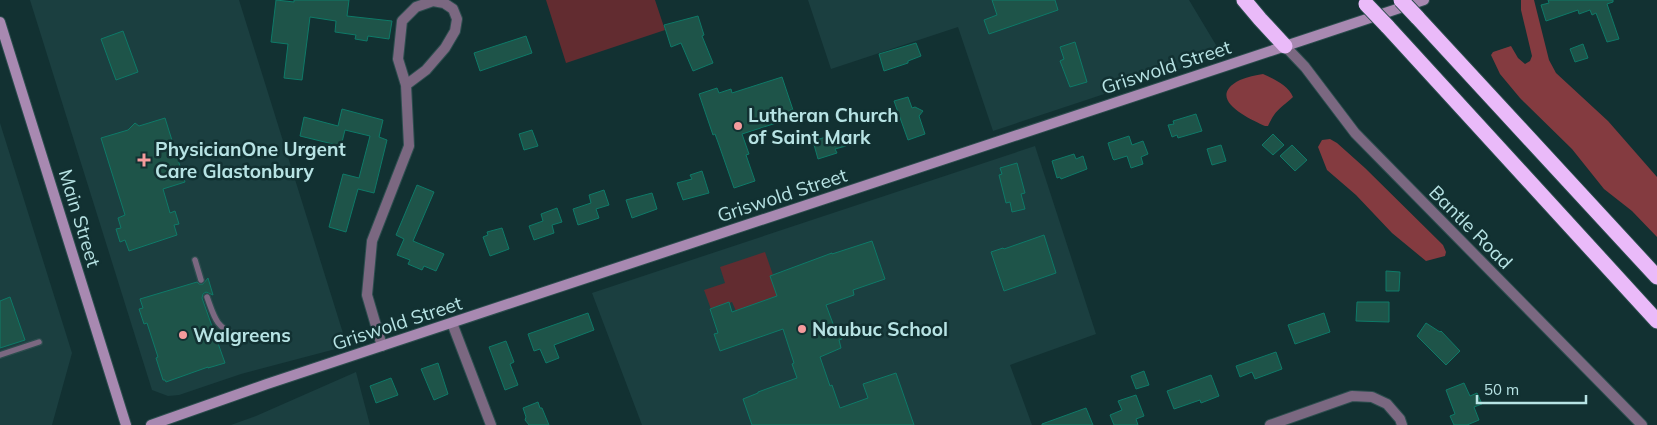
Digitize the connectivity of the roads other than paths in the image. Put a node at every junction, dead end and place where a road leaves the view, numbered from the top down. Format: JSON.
{"nodes":[{"id":1,"x":1244,"y":0,"type":"edge"},
{"id":2,"x":1401,"y":0,"type":"edge"},
{"id":3,"x":1424,"y":0,"type":"edge"},
{"id":4,"x":1364,"y":2,"type":"edge"},
{"id":5,"x":0,"y":22,"type":"edge"},
{"id":6,"x":1285,"y":46,"type":"junction"},
{"id":7,"x":406,"y":85,"type":"junction"},
{"id":8,"x":195,"y":260,"type":"dead end"},
{"id":9,"x":1657,"y":277,"type":"edge"},
{"id":10,"x":201,"y":280,"type":"dead end"},
{"id":11,"x":207,"y":297,"type":"dead end"},
{"id":12,"x":1657,"y":320,"type":"edge"},
{"id":13,"x":452,"y":323,"type":"junction"},
{"id":14,"x":237,"y":337,"type":"dead end"},
{"id":15,"x":39,"y":342,"type":"dead end"},
{"id":16,"x":382,"y":346,"type":"junction"},
{"id":17,"x":0,"y":355,"type":"edge"},
{"id":18,"x":126,"y":425,"type":"edge"},
{"id":19,"x":151,"y":425,"type":"edge"},
{"id":20,"x":491,"y":425,"type":"edge"},
{"id":21,"x":1270,"y":425,"type":"edge"},
{"id":22,"x":1402,"y":425,"type":"edge"},
{"id":23,"x":1642,"y":425,"type":"edge"}],
"edges":[{"from":1,"to":6,"type":"highway"},
{"from":2,"to":9,"type":"highway","bridge":true},
{"from":3,"to":6,"type":"main road","name":"Griswold Street"},
{"from":4,"to":12,"type":"highway","bridge":true},
{"from":5,"to":18,"type":"main road","name":"Main Street"},
{"from":6,"to":13,"type":"main road","name":"Griswold Street"},
{"from":6,"to":23,"type":"street","name":"Bantle Road"},
{"from":7,"to":7,"type":"street"},
{"from":7,"to":16,"type":"street"},
{"from":8,"to":10,"type":"lane"},
{"from":11,"to":14,"type":"lane"},
{"from":13,"to":16,"type":"main road","name":"Griswold Street"},
{"from":13,"to":20,"type":"street"},
{"from":15,"to":17,"type":"lane"},
{"from":16,"to":19,"type":"main road","name":"Griswold Street"},
{"from":21,"to":22,"type":"street"}]}
